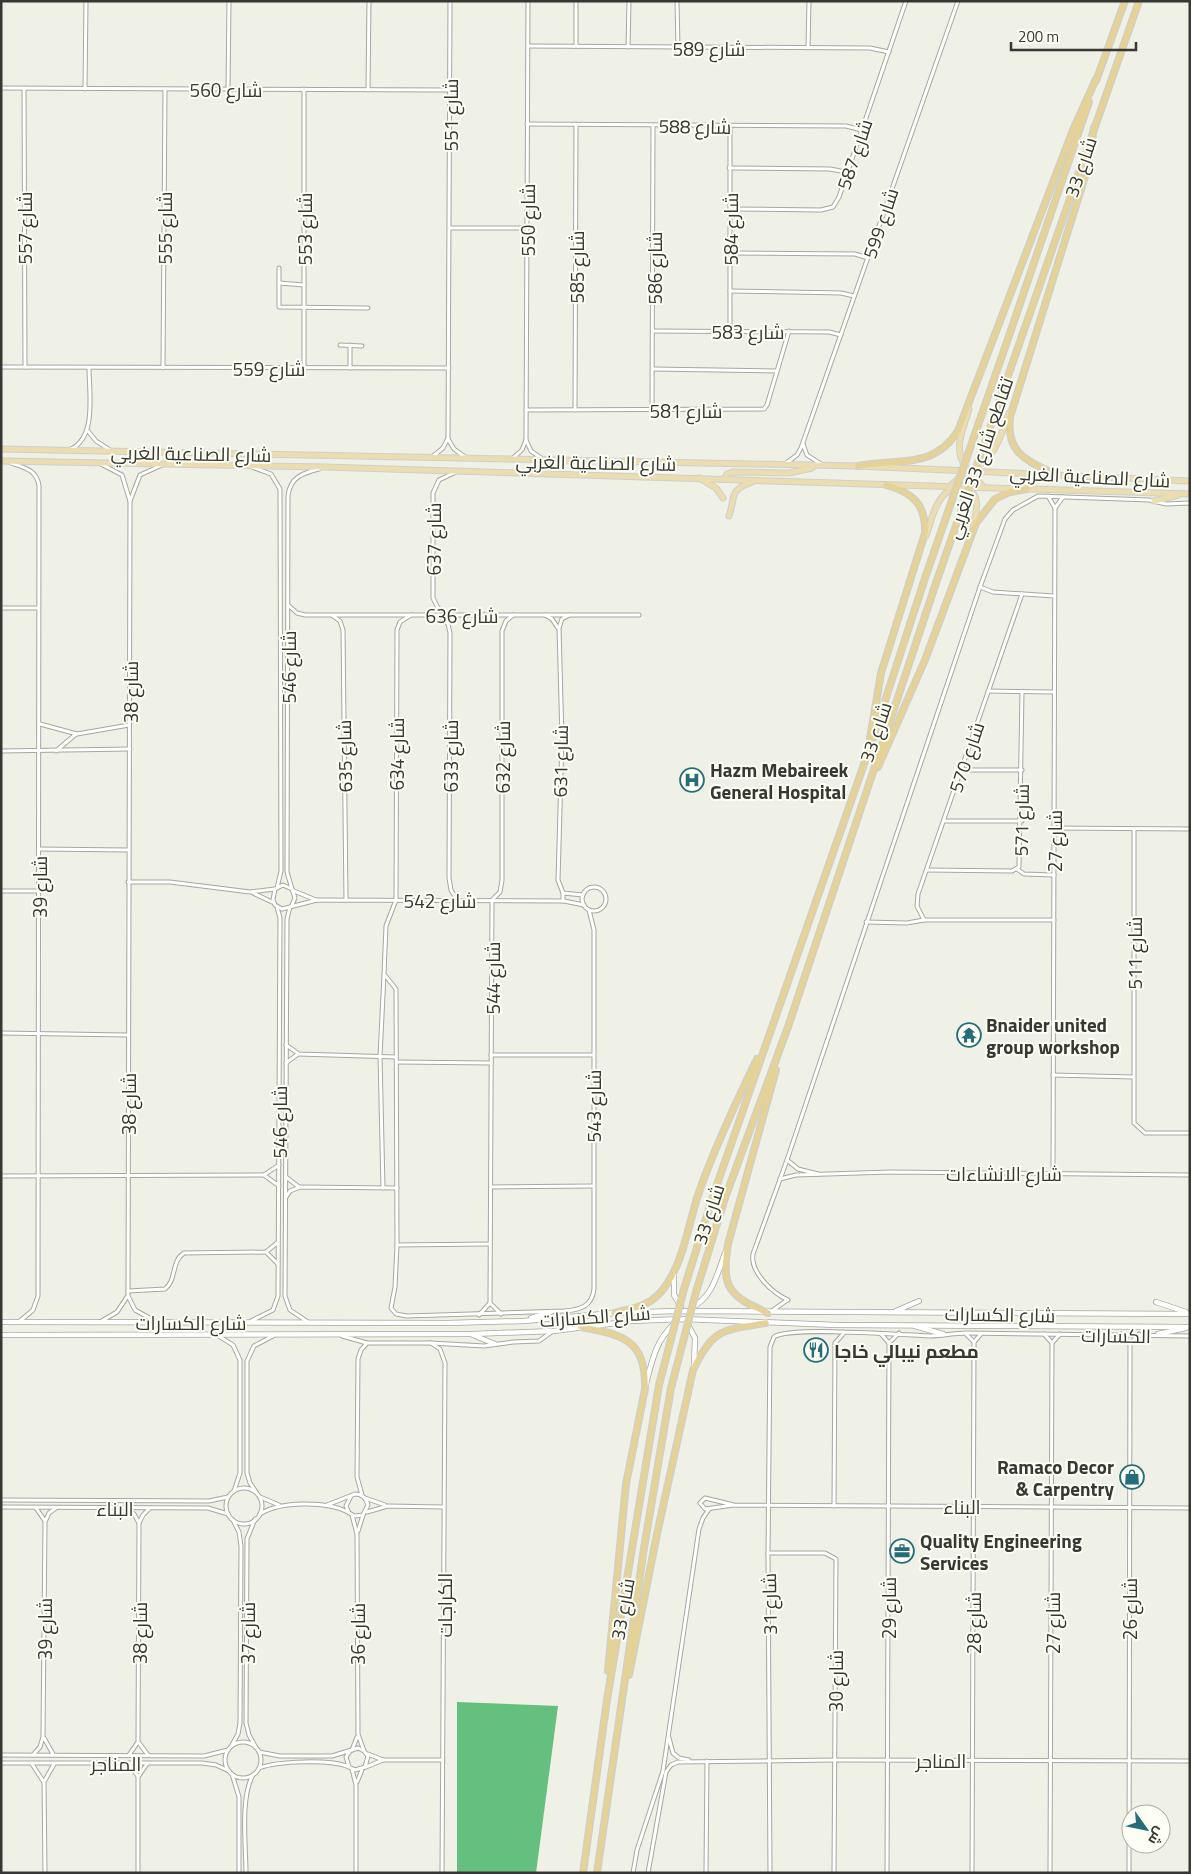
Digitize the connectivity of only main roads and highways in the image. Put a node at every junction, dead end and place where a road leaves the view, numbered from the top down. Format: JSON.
{"nodes":[{"id":1,"x":1125,"y":1,"type":"edge"},
{"id":2,"x":1139,"y":1,"type":"edge"},
{"id":3,"x":1096,"y":79,"type":"junction"},
{"id":4,"x":1094,"y":127,"type":"junction"},
{"id":5,"x":1011,"y":330,"type":"joint"},
{"id":6,"x":1023,"y":333,"type":"joint"},
{"id":7,"x":975,"y":389,"type":"junction"},
{"id":8,"x":1016,"y":394,"type":"junction"},
{"id":9,"x":1,"y":449,"type":"edge"},
{"id":10,"x":3,"y":461,"type":"edge"},
{"id":11,"x":726,"y":464,"type":"junction"},
{"id":12,"x":816,"y":466,"type":"junction"},
{"id":13,"x":858,"y":466,"type":"junction"},
{"id":14,"x":947,"y":469,"type":"junction"},
{"id":15,"x":970,"y":471,"type":"junction"},
{"id":16,"x":983,"y":471,"type":"junction"},
{"id":17,"x":729,"y":473,"type":"junction"},
{"id":18,"x":1054,"y":474,"type":"junction"},
{"id":19,"x":975,"y":475,"type":"junction"},
{"id":20,"x":958,"y":477,"type":"junction"},
{"id":21,"x":699,"y":478,"type":"junction"},
{"id":22,"x":726,"y":479,"type":"junction"},
{"id":23,"x":755,"y":481,"type":"junction"},
{"id":24,"x":1190,"y":481,"type":"edge"},
{"id":25,"x":886,"y":485,"type":"junction"},
{"id":26,"x":949,"y":486,"type":"junction"},
{"id":27,"x":964,"y":487,"type":"junction"},
{"id":28,"x":984,"y":488,"type":"junction"},
{"id":29,"x":1026,"y":489,"type":"junction"},
{"id":30,"x":1188,"y":494,"type":"edge"},
{"id":31,"x":723,"y":498,"type":"dead end"},
{"id":32,"x":1154,"y":501,"type":"road end"},
{"id":33,"x":729,"y":516,"type":"dead end"},
{"id":34,"x":973,"y":530,"type":"junction"},
{"id":35,"x":923,"y":543,"type":"junction"},
{"id":36,"x":925,"y":578,"type":"joint"},
{"id":37,"x":936,"y":583,"type":"joint"},
{"id":38,"x":870,"y":747,"type":"junction"},
{"id":39,"x":872,"y":777,"type":"junction"},
{"id":40,"x":767,"y":1039,"type":"junction"},
{"id":41,"x":782,"y":1046,"type":"junction"},
{"id":42,"x":769,"y":1312,"type":"road end"},
{"id":43,"x":614,"y":1313,"type":"road end"},
{"id":44,"x":766,"y":1323,"type":"road end"},
{"id":45,"x":582,"y":1327,"type":"road end"},
{"id":46,"x":607,"y":1700,"type":"junction"},
{"id":47,"x":621,"y":1711,"type":"junction"},
{"id":48,"x":582,"y":1873,"type":"edge"},
{"id":49,"x":598,"y":1873,"type":"edge"}],
"edges":[{"from":1,"to":3,"type":"highway","name":"شارع 33"},
{"from":2,"to":4,"type":"highway","name":"شارع 33"},
{"from":3,"to":5,"type":"highway","name":"شارع 33"},
{"from":3,"to":7,"type":"highway"},
{"from":4,"to":6,"type":"highway","name":"شارع 33"},
{"from":4,"to":8,"type":"highway"},
{"from":5,"to":36,"type":"highway","name":"تقاطع شارع 33 الغربي","bridge":true},
{"from":6,"to":37,"type":"highway","name":"تقاطع شارع 33 الغربي","bridge":true},
{"from":7,"to":13,"type":"highway"},
{"from":7,"to":15,"type":"main road"},
{"from":8,"to":15,"type":"main road"},
{"from":8,"to":18,"type":"highway"},
{"from":9,"to":11,"type":"main road","name":"شارع الصناعية الغربي"},
{"from":10,"to":21,"type":"main road","name":"شارع الصناعية الغربي"},
{"from":11,"to":12,"type":"main road","name":"شارع الصناعية الغربي"},
{"from":11,"to":17,"type":"main road"},
{"from":11,"to":22,"type":"main road"},
{"from":12,"to":13,"type":"main road","name":"شارع الصناعية الغربي"},
{"from":12,"to":17,"type":"main road"},
{"from":13,"to":14,"type":"main road","name":"شارع الصناعية الغربي"},
{"from":14,"to":15,"type":"main road","name":"شارع الصناعية الغربي"},
{"from":14,"to":20,"type":"main road"},
{"from":15,"to":16,"type":"main road","name":"شارع الصناعية الغربي"},
{"from":15,"to":19,"type":"main road"},
{"from":15,"to":20,"type":"main road"},
{"from":16,"to":18,"type":"main road","name":"شارع الصناعية الغربي"},
{"from":16,"to":19,"type":"main road"},
{"from":17,"to":22,"type":"main road"},
{"from":18,"to":24,"type":"main road","name":"شارع الصناعية الغربي"},
{"from":19,"to":27,"type":"main road"},
{"from":19,"to":28,"type":"main road"},
{"from":20,"to":26,"type":"main road"},
{"from":20,"to":27,"type":"main road"},
{"from":21,"to":22,"type":"main road","name":"شارع الصناعية الغربي"},
{"from":21,"to":31,"type":"main road"},
{"from":22,"to":23,"type":"main road","name":"شارع الصناعية الغربي"},
{"from":23,"to":25,"type":"main road","name":"شارع الصناعية الغربي"},
{"from":23,"to":33,"type":"main road"},
{"from":25,"to":26,"type":"main road","name":"شارع الصناعية الغربي"},
{"from":25,"to":35,"type":"highway"},
{"from":26,"to":27,"type":"main road","name":"شارع الصناعية الغربي"},
{"from":27,"to":28,"type":"main road","name":"شارع الصناعية الغربي"},
{"from":27,"to":34,"type":"main road"},
{"from":27,"to":35,"type":"main road"},
{"from":28,"to":29,"type":"main road","name":"شارع الصناعية الغربي"},
{"from":29,"to":30,"type":"main road","name":"شارع الصناعية الغربي"},
{"from":29,"to":34,"type":"highway"},
{"from":30,"to":32,"type":"main road"},
{"from":34,"to":39,"type":"highway"},
{"from":35,"to":38,"type":"highway"},
{"from":36,"to":38,"type":"highway","name":"شارع 33"},
{"from":37,"to":39,"type":"highway","name":"شارع 33"},
{"from":38,"to":40,"type":"highway","name":"شارع 33"},
{"from":39,"to":41,"type":"highway","name":"شارع 33"},
{"from":40,"to":43,"type":"highway"},
{"from":40,"to":46,"type":"highway","name":"شارع 33","bridge":true},
{"from":41,"to":42,"type":"highway"},
{"from":41,"to":47,"type":"highway","name":"شارع 33","bridge":true},
{"from":44,"to":47,"type":"highway"},
{"from":45,"to":46,"type":"highway"},
{"from":46,"to":48,"type":"highway","name":"شارع 33"},
{"from":47,"to":49,"type":"highway","name":"شارع 33"}]}
